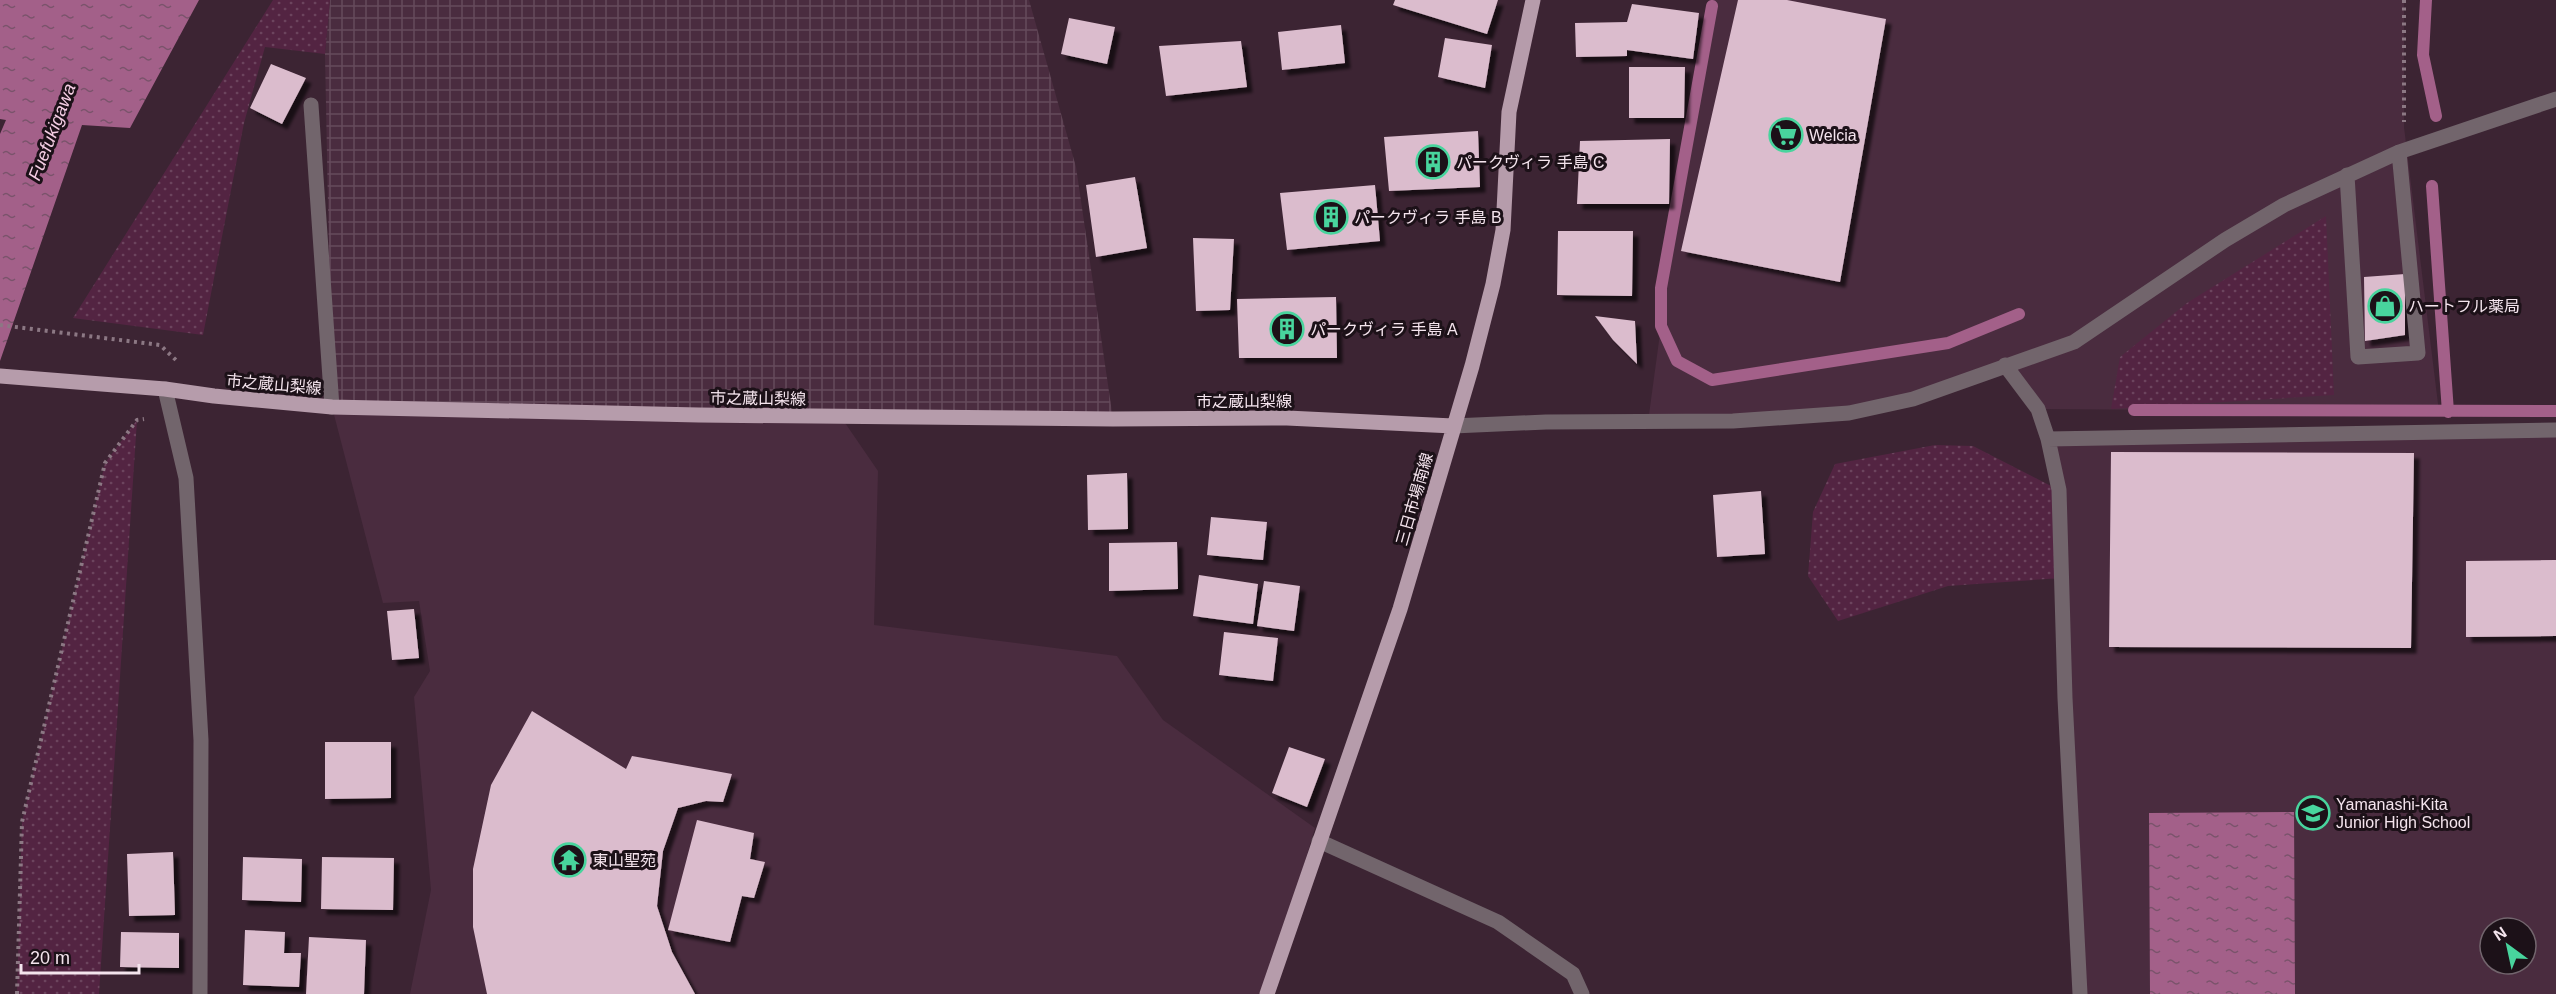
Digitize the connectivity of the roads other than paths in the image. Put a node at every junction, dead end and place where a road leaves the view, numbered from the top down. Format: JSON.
{"nodes":[{"id":1,"x":1533,"y":0,"type":"edge"},
{"id":2,"x":2556,"y":99,"type":"edge"},
{"id":3,"x":311,"y":105,"type":"dead end"},
{"id":4,"x":2403,"y":151,"type":"junction"},
{"id":5,"x":2347,"y":176,"type":"junction"},
{"id":6,"x":2005,"y":365,"type":"junction"},
{"id":7,"x":0,"y":376,"type":"edge"},
{"id":8,"x":165,"y":389,"type":"junction"},
{"id":9,"x":332,"y":407,"type":"junction"},
{"id":10,"x":1453,"y":426,"type":"junction"},
{"id":11,"x":2556,"y":430,"type":"edge"},
{"id":12,"x":2048,"y":439,"type":"junction"},
{"id":13,"x":1319,"y":841,"type":"junction"},
{"id":14,"x":200,"y":994,"type":"edge"},
{"id":15,"x":1267,"y":994,"type":"edge"},
{"id":16,"x":1582,"y":994,"type":"edge"},
{"id":17,"x":2080,"y":994,"type":"edge"}],
"edges":[{"from":1,"to":10,"type":"main road","name":"三日市場南線"},
{"from":2,"to":4,"type":"street"},
{"from":3,"to":9,"type":"street"},
{"from":4,"to":5,"type":"street"},
{"from":4,"to":5,"type":"street"},
{"from":5,"to":6,"type":"street"},
{"from":6,"to":10,"type":"street"},
{"from":6,"to":12,"type":"street"},
{"from":7,"to":8,"type":"main road","name":"市之蔵山梨線"},
{"from":8,"to":9,"type":"main road","name":"市之蔵山梨線"},
{"from":8,"to":14,"type":"street"},
{"from":9,"to":10,"type":"main road","name":"市之蔵山梨線"},
{"from":10,"to":13,"type":"main road","name":"三日市場南線"},
{"from":11,"to":12,"type":"street"},
{"from":12,"to":17,"type":"street"},
{"from":13,"to":15,"type":"main road","name":"三日市場南線"},
{"from":13,"to":16,"type":"street"}]}
